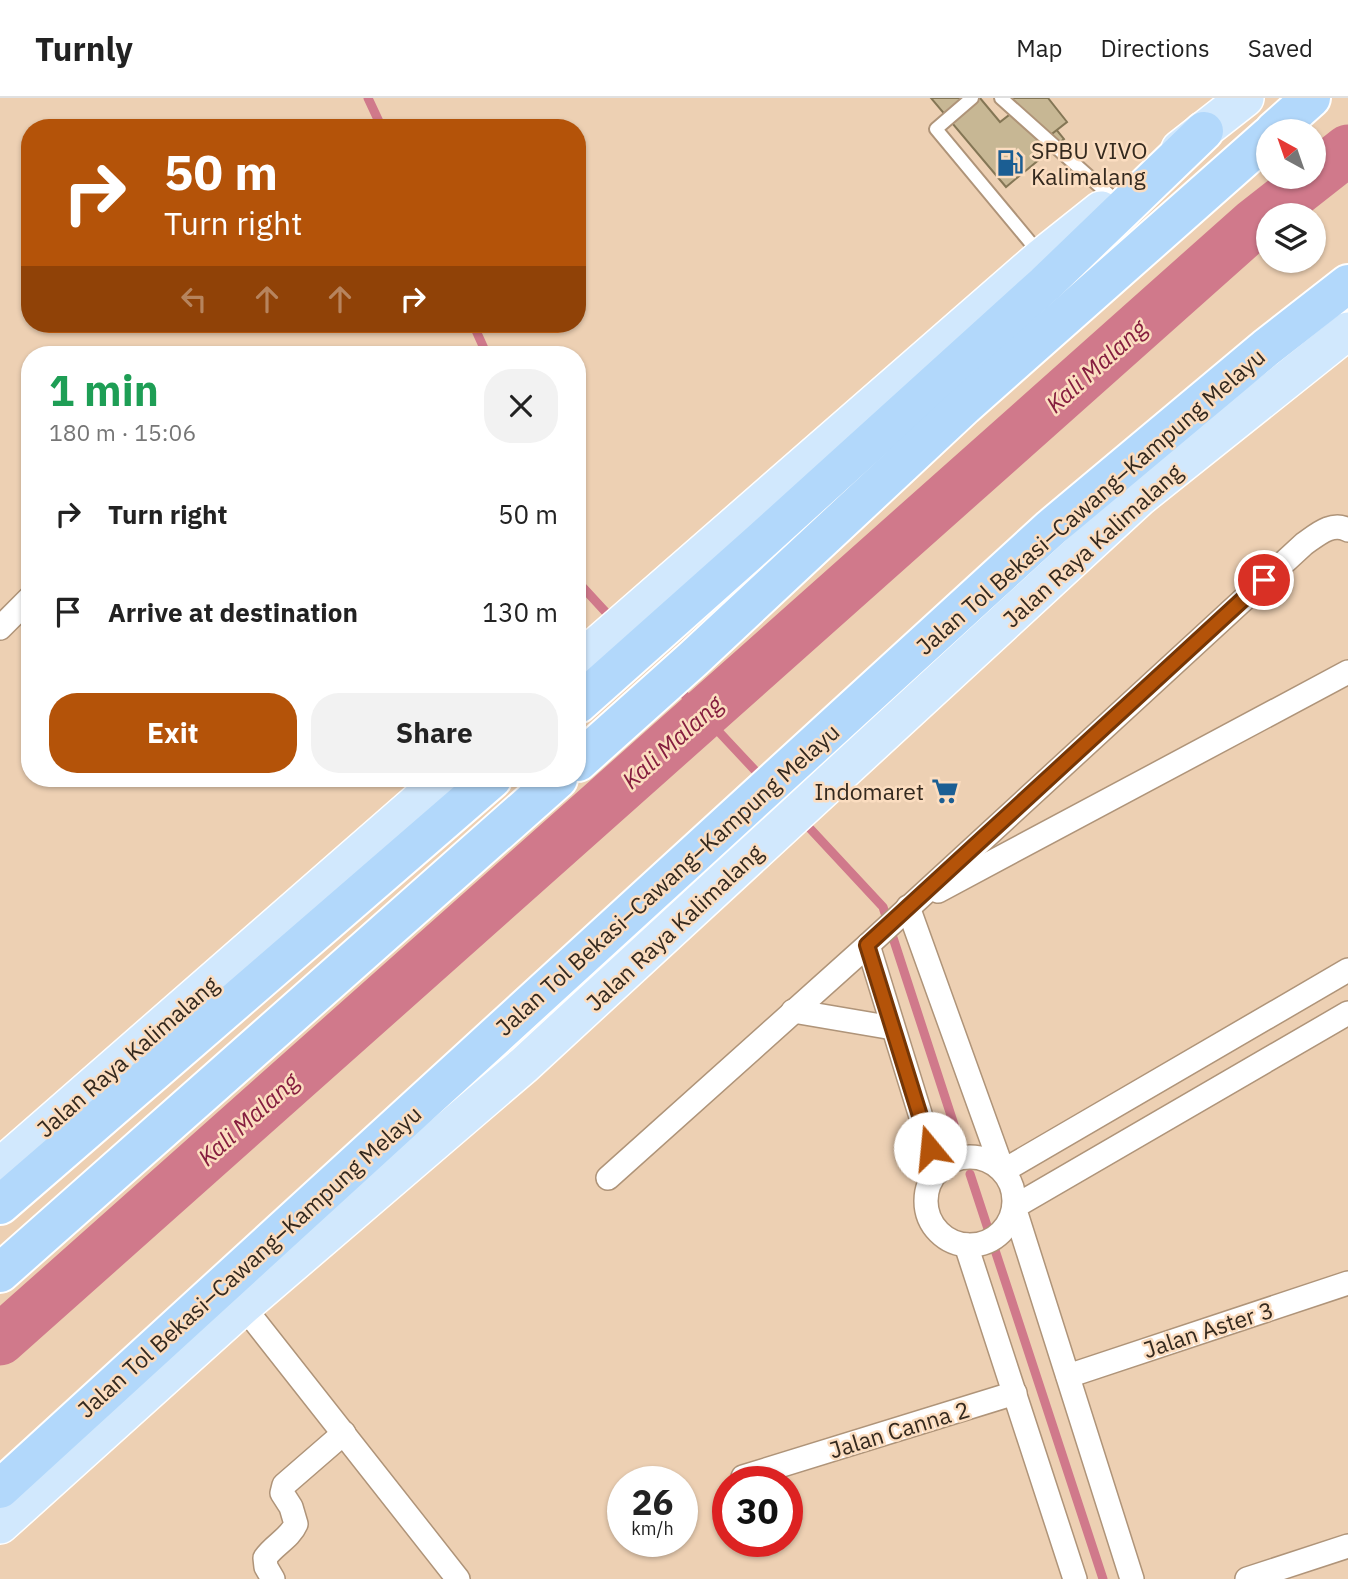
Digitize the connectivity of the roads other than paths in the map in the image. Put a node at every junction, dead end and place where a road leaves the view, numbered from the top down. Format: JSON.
{"nodes":[{"id":1,"x":972,"y":98,"type":"edge"},
{"id":2,"x":1001,"y":98,"type":"edge"},
{"id":3,"x":1245,"y":98,"type":"edge"},
{"id":4,"x":1311,"y":98,"type":"edge"},
{"id":5,"x":1287,"y":119,"type":"edge"},
{"id":6,"x":1204,"y":131,"type":"junction"},
{"id":7,"x":1256,"y":148,"type":"edge"},
{"id":8,"x":1114,"y":199,"type":"junction"},
{"id":9,"x":1042,"y":257,"type":"junction"},
{"id":10,"x":1348,"y":284,"type":"edge"},
{"id":11,"x":1348,"y":331,"type":"edge"},
{"id":12,"x":1345,"y":528,"type":"edge"},
{"id":13,"x":21,"y":607,"type":"edge"},
{"id":14,"x":0,"y":628,"type":"edge"},
{"id":15,"x":586,"y":656,"type":"edge"},
{"id":16,"x":1348,"y":672,"type":"edge"},
{"id":17,"x":586,"y":697,"type":"edge"},
{"id":18,"x":586,"y":755,"type":"edge"},
{"id":19,"x":435,"y":787,"type":"edge"},
{"id":20,"x":483,"y":787,"type":"edge"},
{"id":21,"x":549,"y":787,"type":"edge"},
{"id":22,"x":908,"y":907,"type":"junction"},
{"id":23,"x":867,"y":945,"type":"junction"},
{"id":24,"x":1348,"y":970,"type":"edge"},
{"id":25,"x":793,"y":1011,"type":"junction"},
{"id":26,"x":1348,"y":1013,"type":"edge"},
{"id":27,"x":893,"y":1028,"type":"junction"},
{"id":28,"x":0,"y":1167,"type":"edge"},
{"id":29,"x":1003,"y":1171,"type":"junction"},
{"id":30,"x":938,"y":1172,"type":"junction"},
{"id":31,"x":608,"y":1178,"type":"dead end"},
{"id":32,"x":0,"y":1205,"type":"edge"},
{"id":33,"x":1014,"y":1207,"type":"junction"},
{"id":34,"x":966,"y":1245,"type":"junction"},
{"id":35,"x":0,"y":1273,"type":"edge"},
{"id":36,"x":1348,"y":1283,"type":"edge"},
{"id":37,"x":243,"y":1306,"type":"junction"},
{"id":38,"x":1068,"y":1376,"type":"junction"},
{"id":39,"x":1015,"y":1393,"type":"junction"},
{"id":40,"x":344,"y":1433,"type":"junction"},
{"id":41,"x":779,"y":1466,"type":"edge"},
{"id":42,"x":0,"y":1489,"type":"edge"},
{"id":43,"x":0,"y":1525,"type":"edge"},
{"id":44,"x":1348,"y":1546,"type":"edge"},
{"id":45,"x":274,"y":1579,"type":"edge"},
{"id":46,"x":458,"y":1579,"type":"edge"},
{"id":47,"x":1075,"y":1579,"type":"edge"},
{"id":48,"x":1132,"y":1579,"type":"edge"},
{"id":49,"x":1247,"y":1579,"type":"edge"}],
"edges":[{"from":1,"to":9,"type":"lane"},
{"from":2,"to":8,"type":"lane"},
{"from":3,"to":6,"type":"main road"},
{"from":4,"to":5,"type":"highway"},
{"from":6,"to":8,"type":"main road"},
{"from":6,"to":17,"type":"highway"},
{"from":7,"to":18,"type":"highway"},
{"from":8,"to":9,"type":"main road"},
{"from":9,"to":15,"type":"main road"},
{"from":10,"to":42,"type":"highway","name":"Jalan Tol Bekasi–Cawang–Kampung Melayu"},
{"from":11,"to":37,"type":"main road","name":"Jalan Raya Kalimalang"},
{"from":12,"to":22,"type":"street"},
{"from":13,"to":14,"type":"street"},
{"from":16,"to":22,"type":"street"},
{"from":19,"to":28,"type":"main road","name":"Jalan Raya Kalimalang"},
{"from":20,"to":32,"type":"highway"},
{"from":21,"to":35,"type":"highway"},
{"from":22,"to":23,"type":"street"},
{"from":22,"to":29,"type":"street"},
{"from":23,"to":25,"type":"street"},
{"from":23,"to":27,"type":"street"},
{"from":24,"to":29,"type":"street"},
{"from":25,"to":27,"type":"street"},
{"from":25,"to":31,"type":"street"},
{"from":26,"to":33,"type":"street"},
{"from":27,"to":30,"type":"street"},
{"from":29,"to":30,"type":"street"},
{"from":29,"to":33,"type":"street"},
{"from":30,"to":34,"type":"street"},
{"from":33,"to":34,"type":"street"},
{"from":33,"to":38,"type":"street"},
{"from":34,"to":39,"type":"street"},
{"from":36,"to":38,"type":"street","name":"Jalan Aster 3"},
{"from":37,"to":40,"type":"street"},
{"from":37,"to":43,"type":"main road","name":"Jalan Raya Kalimalang"},
{"from":38,"to":48,"type":"street"},
{"from":39,"to":41,"type":"street","name":"Jalan Canna 2"},
{"from":39,"to":47,"type":"street"},
{"from":40,"to":45,"type":"street"},
{"from":40,"to":46,"type":"street"},
{"from":44,"to":49,"type":"street"}]}
